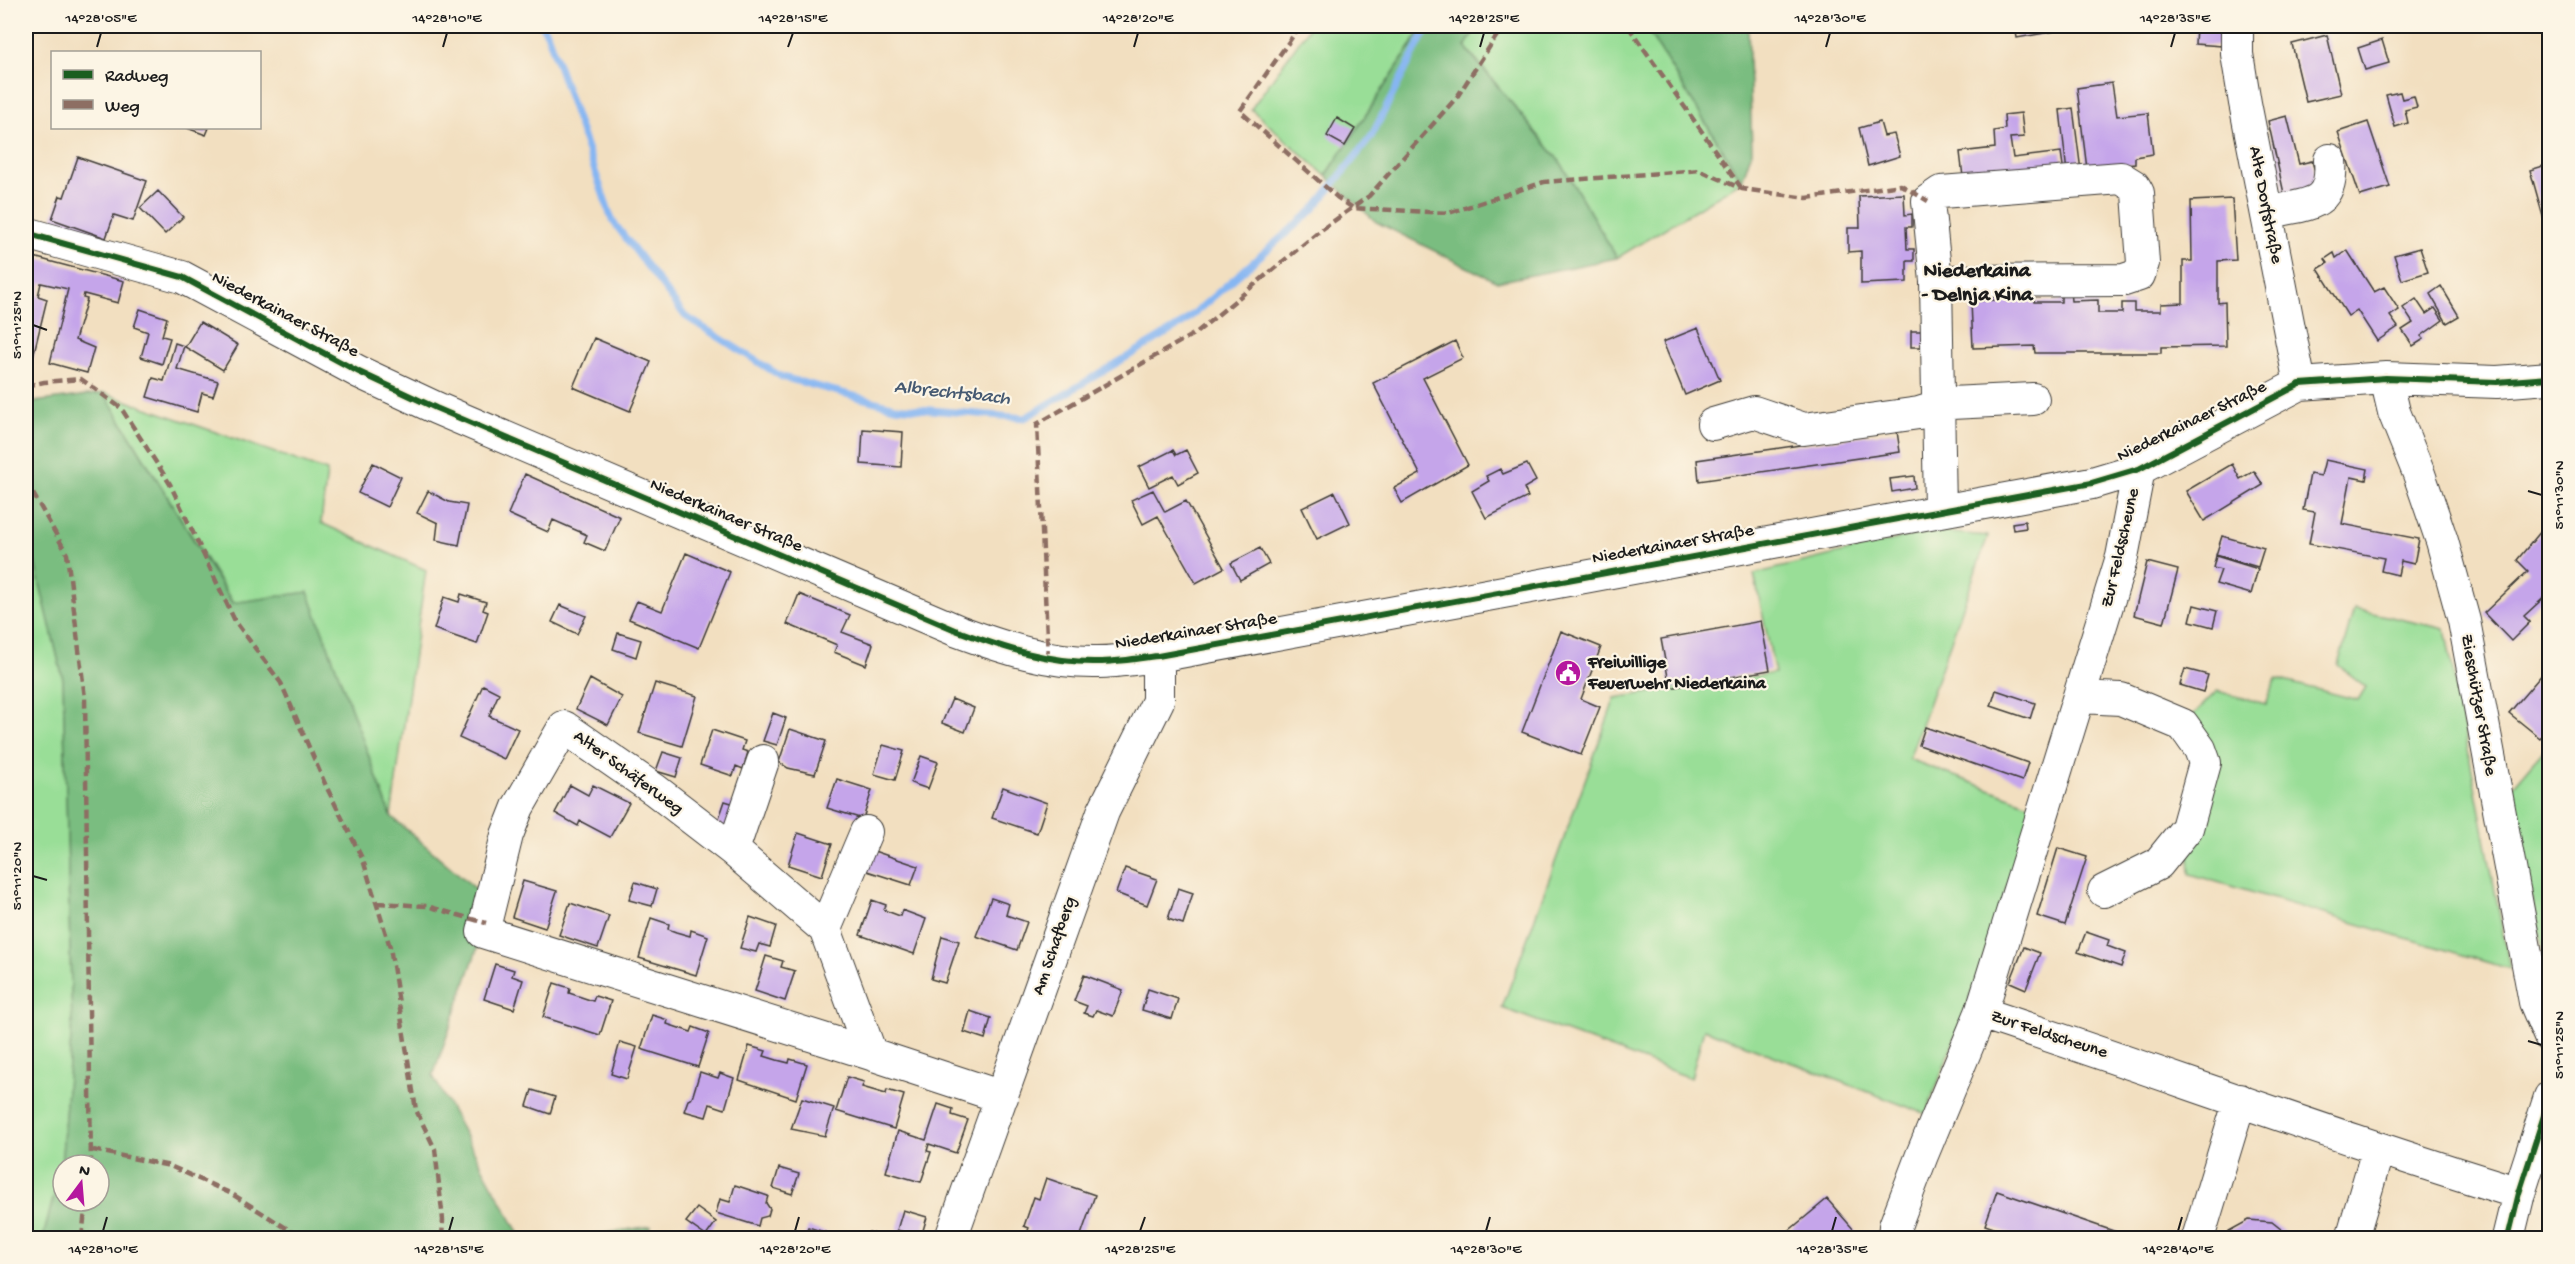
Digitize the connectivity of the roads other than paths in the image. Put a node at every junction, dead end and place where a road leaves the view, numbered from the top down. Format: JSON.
{"nodes":[{"id":1,"x":2237,"y":26,"type":"edge"},
{"id":2,"x":2330,"y":160,"type":"dead end"},
{"id":3,"x":2266,"y":213,"type":"junction"},
{"id":4,"x":26,"y":232,"type":"edge"},
{"id":5,"x":1936,"y":281,"type":"junction"},
{"id":6,"x":2386,"y":378,"type":"junction"},
{"id":7,"x":2550,"y":378,"type":"edge"},
{"id":8,"x":2300,"y":384,"type":"junction"},
{"id":9,"x":2032,"y":399,"type":"dead end"},
{"id":10,"x":1936,"y":408,"type":"junction"},
{"id":11,"x":1713,"y":424,"type":"dead end"},
{"id":12,"x":2139,"y":469,"type":"junction"},
{"id":13,"x":1940,"y":511,"type":"junction"},
{"id":14,"x":1158,"y":656,"type":"junction"},
{"id":15,"x":2080,"y":697,"type":"junction"},
{"id":16,"x":763,"y":760,"type":"dead end"},
{"id":17,"x":866,"y":832,"type":"dead end"},
{"id":18,"x":733,"y":850,"type":"junction"},
{"id":19,"x":2104,"y":891,"type":"dead end"},
{"id":20,"x":825,"y":929,"type":"junction"},
{"id":21,"x":1981,"y":1013,"type":"junction"},
{"id":22,"x":2550,"y":1037,"type":"edge"},
{"id":23,"x":871,"y":1054,"type":"junction"},
{"id":24,"x":1002,"y":1097,"type":"junction"},
{"id":25,"x":2550,"y":1097,"type":"edge"},
{"id":26,"x":2240,"y":1100,"type":"junction"},
{"id":27,"x":2378,"y":1150,"type":"junction"},
{"id":28,"x":2519,"y":1193,"type":"junction"},
{"id":29,"x":951,"y":1239,"type":"edge"},
{"id":30,"x":1894,"y":1239,"type":"edge"},
{"id":31,"x":2198,"y":1239,"type":"edge"},
{"id":32,"x":2352,"y":1239,"type":"edge"},
{"id":33,"x":2508,"y":1239,"type":"edge"}],
"edges":[{"from":1,"to":3,"type":"street","name":"Alte Dorfstraße"},
{"from":2,"to":3,"type":"street"},
{"from":3,"to":8,"type":"street","name":"Alte Dorfstraße"},
{"from":4,"to":14,"type":"street","name":"Niederkainaer Straße"},
{"from":5,"to":5,"type":"street"},
{"from":5,"to":10,"type":"street"},
{"from":6,"to":7,"type":"street","name":"Niederkainaer Straße"},
{"from":6,"to":8,"type":"street","name":"Niederkainaer Straße"},
{"from":6,"to":22,"type":"street","name":"Zieschützer Straße"},
{"from":8,"to":12,"type":"street","name":"Niederkainaer Straße"},
{"from":9,"to":10,"type":"street"},
{"from":10,"to":11,"type":"street"},
{"from":10,"to":13,"type":"street"},
{"from":12,"to":13,"type":"street","name":"Niederkainaer Straße"},
{"from":12,"to":15,"type":"street","name":"Zur Feldscheune"},
{"from":13,"to":14,"type":"street","name":"Niederkainaer Straße"},
{"from":14,"to":24,"type":"street","name":"Am Schafberg"},
{"from":15,"to":19,"type":"street"},
{"from":15,"to":21,"type":"street","name":"Zur Feldscheune"},
{"from":16,"to":18,"type":"street"},
{"from":17,"to":20,"type":"street"},
{"from":18,"to":20,"type":"street","name":"Alter Schäferweg"},
{"from":18,"to":23,"type":"street","name":"Alter Schäferweg"},
{"from":20,"to":23,"type":"street","name":"Alter Schäferweg"},
{"from":21,"to":26,"type":"street","name":"Zur Feldscheune"},
{"from":21,"to":30,"type":"street"},
{"from":23,"to":24,"type":"street","name":"Alter Schäferweg"},
{"from":24,"to":29,"type":"street","name":"Am Schafberg"},
{"from":25,"to":28,"type":"street"},
{"from":26,"to":27,"type":"street","name":"Zur Feldscheune"},
{"from":26,"to":31,"type":"street"},
{"from":27,"to":28,"type":"street","name":"Zur Feldscheune"},
{"from":27,"to":32,"type":"street"},
{"from":28,"to":33,"type":"street"}]}
